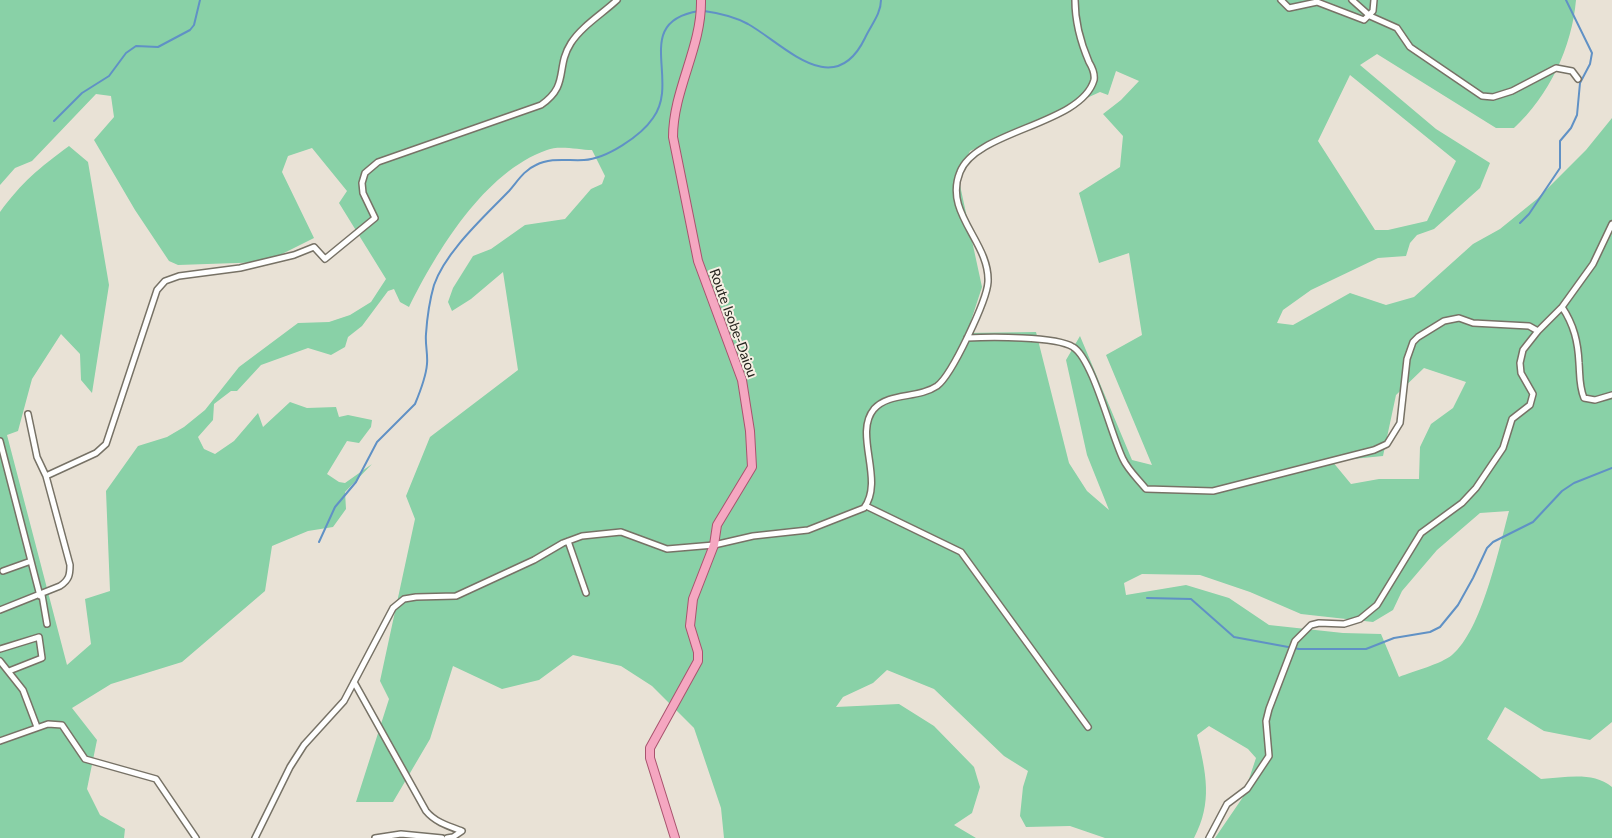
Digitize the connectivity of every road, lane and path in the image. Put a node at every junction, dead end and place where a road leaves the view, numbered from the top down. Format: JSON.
{"nodes":[{"id":1,"x":617,"y":0,"type":"edge"},
{"id":2,"x":1075,"y":0,"type":"edge"},
{"id":3,"x":1281,"y":0,"type":"edge"},
{"id":4,"x":1352,"y":0,"type":"edge"},
{"id":5,"x":1374,"y":0,"type":"edge"},
{"id":6,"x":701,"y":7,"type":"edge"},
{"id":7,"x":1370,"y":16,"type":"junction"},
{"id":8,"x":1578,"y":79,"type":"dead end"},
{"id":9,"x":1612,"y":224,"type":"edge"},
{"id":10,"x":1562,"y":308,"type":"junction"},
{"id":11,"x":1538,"y":331,"type":"junction"},
{"id":12,"x":967,"y":338,"type":"junction"},
{"id":13,"x":1612,"y":395,"type":"edge"},
{"id":14,"x":28,"y":414,"type":"dead end"},
{"id":15,"x":0,"y":441,"type":"edge"},
{"id":16,"x":46,"y":476,"type":"junction"},
{"id":17,"x":866,"y":506,"type":"junction"},
{"id":18,"x":568,"y":541,"type":"junction"},
{"id":19,"x":714,"y":545,"type":"junction"},
{"id":20,"x":31,"y":560,"type":"junction"},
{"id":21,"x":2,"y":571,"type":"dead end"},
{"id":22,"x":586,"y":593,"type":"dead end"},
{"id":23,"x":41,"y":595,"type":"junction"},
{"id":24,"x":0,"y":610,"type":"edge"},
{"id":25,"x":47,"y":624,"type":"dead end"},
{"id":26,"x":0,"y":650,"type":"edge"},
{"id":27,"x":0,"y":661,"type":"edge"},
{"id":28,"x":9,"y":670,"type":"junction"},
{"id":29,"x":354,"y":682,"type":"junction"},
{"id":30,"x":37,"y":727,"type":"junction"},
{"id":31,"x":1088,"y":727,"type":"dead end"},
{"id":32,"x":0,"y":741,"type":"edge"},
{"id":33,"x":196,"y":838,"type":"edge"},
{"id":34,"x":255,"y":838,"type":"edge"},
{"id":35,"x":376,"y":838,"type":"edge"},
{"id":36,"x":442,"y":838,"type":"edge"},
{"id":37,"x":447,"y":838,"type":"edge"},
{"id":38,"x":675,"y":838,"type":"edge"},
{"id":39,"x":1209,"y":838,"type":"edge"}],
"edges":[{"from":1,"to":16,"type":"street"},
{"from":2,"to":12,"type":"street"},
{"from":3,"to":7,"type":"street"},
{"from":4,"to":7,"type":"street"},
{"from":5,"to":7,"type":"street"},
{"from":6,"to":19,"type":"main road","name":"Route Isobe-Daiou"},
{"from":7,"to":8,"type":"street"},
{"from":9,"to":10,"type":"street"},
{"from":10,"to":11,"type":"street"},
{"from":10,"to":13,"type":"street"},
{"from":11,"to":12,"type":"street"},
{"from":11,"to":39,"type":"street"},
{"from":12,"to":17,"type":"street"},
{"from":14,"to":16,"type":"street"},
{"from":15,"to":20,"type":"street"},
{"from":16,"to":23,"type":"street"},
{"from":17,"to":19,"type":"street"},
{"from":17,"to":31,"type":"street"},
{"from":18,"to":19,"type":"street"},
{"from":18,"to":22,"type":"street"},
{"from":18,"to":29,"type":"street"},
{"from":19,"to":38,"type":"main road","name":"Route Isobe-Daiou"},
{"from":20,"to":21,"type":"street"},
{"from":20,"to":23,"type":"street"},
{"from":23,"to":24,"type":"street"},
{"from":23,"to":25,"type":"street"},
{"from":26,"to":28,"type":"street"},
{"from":27,"to":28,"type":"street"},
{"from":28,"to":30,"type":"street"},
{"from":29,"to":34,"type":"street"},
{"from":29,"to":37,"type":"street"},
{"from":30,"to":32,"type":"street"},
{"from":30,"to":33,"type":"street"},
{"from":35,"to":36,"type":"street"}]}
